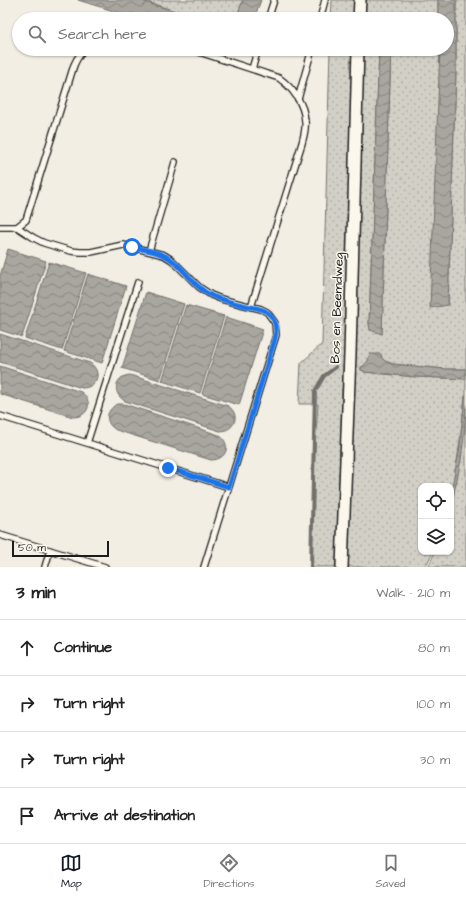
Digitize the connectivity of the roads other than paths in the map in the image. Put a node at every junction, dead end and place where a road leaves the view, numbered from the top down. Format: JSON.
{"nodes":[{"id":1,"x":274,"y":0,"type":"edge"},
{"id":2,"x":325,"y":0,"type":"edge"},
{"id":3,"x":360,"y":0,"type":"edge"},
{"id":4,"x":270,"y":12,"type":"edge"},
{"id":5,"x":322,"y":12,"type":"edge"},
{"id":6,"x":359,"y":12,"type":"edge"},
{"id":7,"x":79,"y":56,"type":"edge"},
{"id":8,"x":212,"y":56,"type":"edge"},
{"id":9,"x":256,"y":56,"type":"edge"},
{"id":10,"x":310,"y":56,"type":"edge"},
{"id":11,"x":358,"y":56,"type":"edge"},
{"id":12,"x":252,"y":69,"type":"junction"},
{"id":13,"x":298,"y":99,"type":"junction"},
{"id":14,"x":175,"y":162,"type":"dead end"},
{"id":15,"x":0,"y":227,"type":"edge"},
{"id":16,"x":17,"y":227,"type":"junction"},
{"id":17,"x":149,"y":251,"type":"junction"},
{"id":18,"x":138,"y":282,"type":"dead end"},
{"id":19,"x":251,"y":307,"type":"junction"},
{"id":20,"x":0,"y":416,"type":"edge"},
{"id":21,"x":88,"y":443,"type":"junction"},
{"id":22,"x":229,"y":487,"type":"junction"},
{"id":23,"x":0,"y":535,"type":"edge"},
{"id":24,"x":50,"y":550,"type":"junction"},
{"id":25,"x":45,"y":567,"type":"edge"},
{"id":26,"x":105,"y":567,"type":"edge"},
{"id":27,"x":204,"y":567,"type":"edge"},
{"id":28,"x":342,"y":567,"type":"edge"}],
"edges":[{"from":1,"to":4,"type":"lane"},
{"from":2,"to":5,"type":"lane"},
{"from":3,"to":6,"type":"street"},
{"from":7,"to":16,"type":"lane"},
{"from":8,"to":12,"type":"lane"},
{"from":9,"to":12,"type":"lane"},
{"from":10,"to":13,"type":"lane"},
{"from":11,"to":28,"type":"street","name":"Bos en Beemdweg"},
{"from":12,"to":13,"type":"lane"},
{"from":13,"to":19,"type":"lane"},
{"from":14,"to":17,"type":"lane"},
{"from":15,"to":16,"type":"lane"},
{"from":16,"to":17,"type":"lane"},
{"from":17,"to":19,"type":"lane"},
{"from":18,"to":21,"type":"lane"},
{"from":19,"to":22,"type":"lane"},
{"from":20,"to":21,"type":"lane"},
{"from":21,"to":22,"type":"lane"},
{"from":22,"to":27,"type":"lane"},
{"from":23,"to":24,"type":"lane"},
{"from":24,"to":25,"type":"lane"},
{"from":24,"to":26,"type":"lane"}]}
